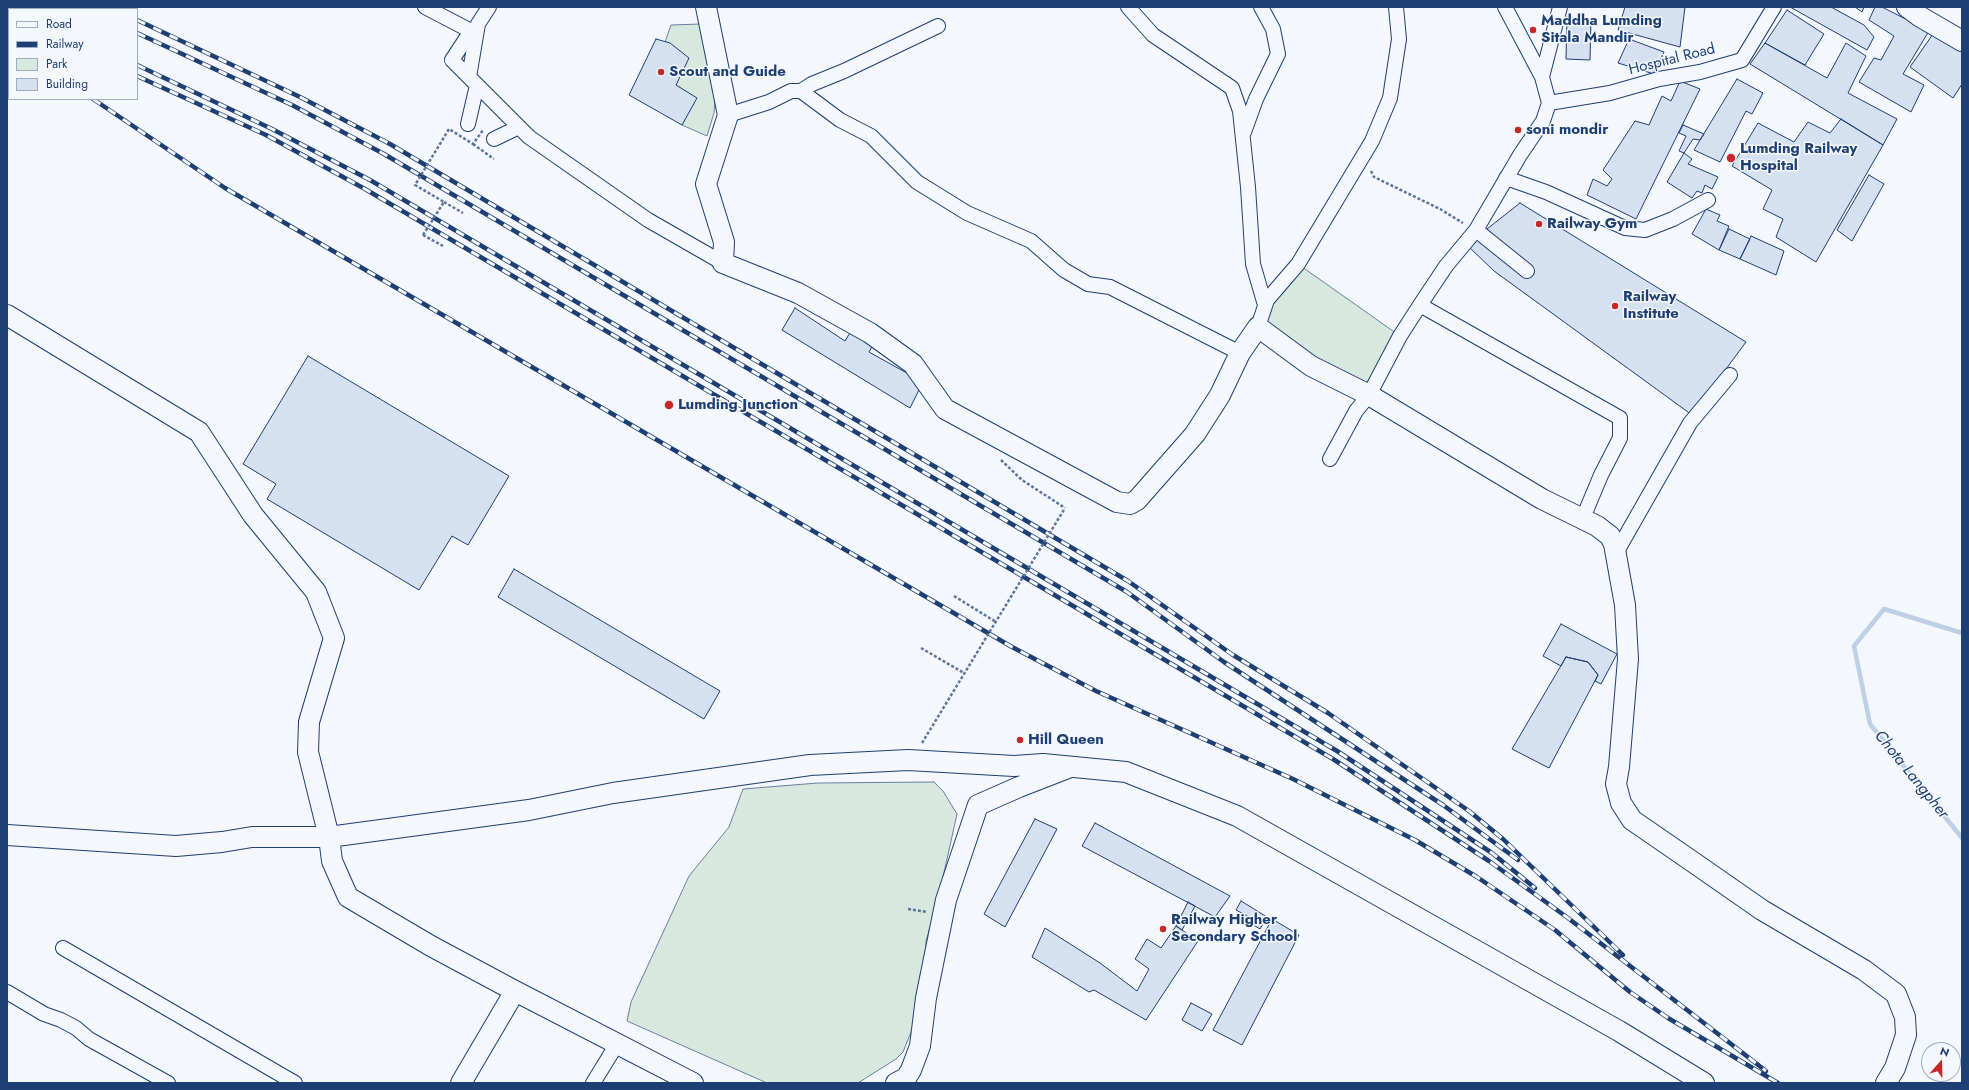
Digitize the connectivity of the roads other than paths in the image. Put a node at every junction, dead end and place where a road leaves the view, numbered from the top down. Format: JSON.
{"nodes":[{"id":1,"x":425,"y":7,"type":"edge"},
{"id":2,"x":489,"y":7,"type":"edge"},
{"id":3,"x":706,"y":7,"type":"edge"},
{"id":4,"x":1128,"y":7,"type":"edge"},
{"id":5,"x":1262,"y":7,"type":"edge"},
{"id":6,"x":1396,"y":7,"type":"edge"},
{"id":7,"x":1505,"y":7,"type":"edge"},
{"id":8,"x":1560,"y":7,"type":"edge"},
{"id":9,"x":1774,"y":7,"type":"edge"},
{"id":10,"x":1907,"y":7,"type":"edge"},
{"id":11,"x":938,"y":26,"type":"dead end"},
{"id":12,"x":1962,"y":41,"type":"edge"},
{"id":13,"x":1542,"y":77,"type":"junction"},
{"id":14,"x":473,"y":81,"type":"junction"},
{"id":15,"x":801,"y":91,"type":"junction"},
{"id":16,"x":1549,"y":103,"type":"junction"},
{"id":17,"x":728,"y":114,"type":"junction"},
{"id":18,"x":468,"y":124,"type":"dead end"},
{"id":19,"x":519,"y":127,"type":"junction"},
{"id":20,"x":1243,"y":136,"type":"junction"},
{"id":21,"x":494,"y":139,"type":"dead end"},
{"id":22,"x":1506,"y":178,"type":"junction"},
{"id":23,"x":1708,"y":200,"type":"dead end"},
{"id":24,"x":1476,"y":230,"type":"junction"},
{"id":25,"x":723,"y":263,"type":"junction"},
{"id":26,"x":1527,"y":271,"type":"dead end"},
{"id":27,"x":1420,"y":305,"type":"junction"},
{"id":28,"x":1265,"y":306,"type":"junction"},
{"id":29,"x":7,"y":315,"type":"edge"},
{"id":30,"x":1258,"y":327,"type":"junction"},
{"id":31,"x":1240,"y":354,"type":"junction"},
{"id":32,"x":1730,"y":375,"type":"dead end"},
{"id":33,"x":1369,"y":394,"type":"junction"},
{"id":34,"x":1330,"y":459,"type":"dead end"},
{"id":35,"x":1583,"y":518,"type":"junction"},
{"id":36,"x":1616,"y":553,"type":"junction"},
{"id":37,"x":1073,"y":767,"type":"junction"},
{"id":38,"x":7,"y":835,"type":"edge"},
{"id":39,"x":329,"y":837,"type":"junction"},
{"id":40,"x":63,"y":948,"type":"dead end"},
{"id":41,"x":514,"y":991,"type":"junction"},
{"id":42,"x":7,"y":992,"type":"edge"},
{"id":43,"x":617,"y":1044,"type":"junction"},
{"id":44,"x":905,"y":1081,"type":"edge"},
{"id":45,"x":168,"y":1083,"type":"edge"},
{"id":46,"x":295,"y":1083,"type":"edge"},
{"id":47,"x":461,"y":1083,"type":"edge"},
{"id":48,"x":593,"y":1083,"type":"edge"},
{"id":49,"x":693,"y":1083,"type":"edge"},
{"id":50,"x":1704,"y":1083,"type":"edge"},
{"id":51,"x":1886,"y":1083,"type":"edge"}],
"edges":[{"from":1,"to":14,"type":"street"},
{"from":2,"to":14,"type":"street"},
{"from":3,"to":17,"type":"main road"},
{"from":4,"to":20,"type":"street"},
{"from":5,"to":20,"type":"street"},
{"from":6,"to":28,"type":"street"},
{"from":7,"to":13,"type":"street"},
{"from":8,"to":13,"type":"street"},
{"from":9,"to":16,"type":"street","name":"Hospital Road"},
{"from":10,"to":12,"type":"main road"},
{"from":11,"to":15,"type":"street"},
{"from":13,"to":16,"type":"street"},
{"from":14,"to":18,"type":"street"},
{"from":14,"to":19,"type":"street"},
{"from":15,"to":17,"type":"street"},
{"from":15,"to":31,"type":"street"},
{"from":16,"to":22,"type":"street"},
{"from":17,"to":25,"type":"main road"},
{"from":19,"to":21,"type":"street"},
{"from":19,"to":25,"type":"street"},
{"from":20,"to":28,"type":"street"},
{"from":22,"to":23,"type":"street"},
{"from":22,"to":24,"type":"street"},
{"from":24,"to":26,"type":"street"},
{"from":24,"to":27,"type":"street"},
{"from":25,"to":31,"type":"main road"},
{"from":27,"to":33,"type":"street"},
{"from":27,"to":35,"type":"street"},
{"from":28,"to":30,"type":"street"},
{"from":29,"to":39,"type":"main road"},
{"from":30,"to":31,"type":"main road"},
{"from":30,"to":33,"type":"main road"},
{"from":32,"to":36,"type":"street"},
{"from":33,"to":34,"type":"street"},
{"from":33,"to":35,"type":"main road"},
{"from":35,"to":36,"type":"main road"},
{"from":36,"to":51,"type":"main road"},
{"from":37,"to":39,"type":"main road"},
{"from":37,"to":44,"type":"main road"},
{"from":37,"to":50,"type":"main road"},
{"from":38,"to":39,"type":"main road"},
{"from":39,"to":41,"type":"main road"},
{"from":40,"to":46,"type":"street"},
{"from":41,"to":43,"type":"main road"},
{"from":41,"to":47,"type":"main road"},
{"from":42,"to":45,"type":"street"},
{"from":43,"to":48,"type":"street"},
{"from":43,"to":49,"type":"main road"}]}
